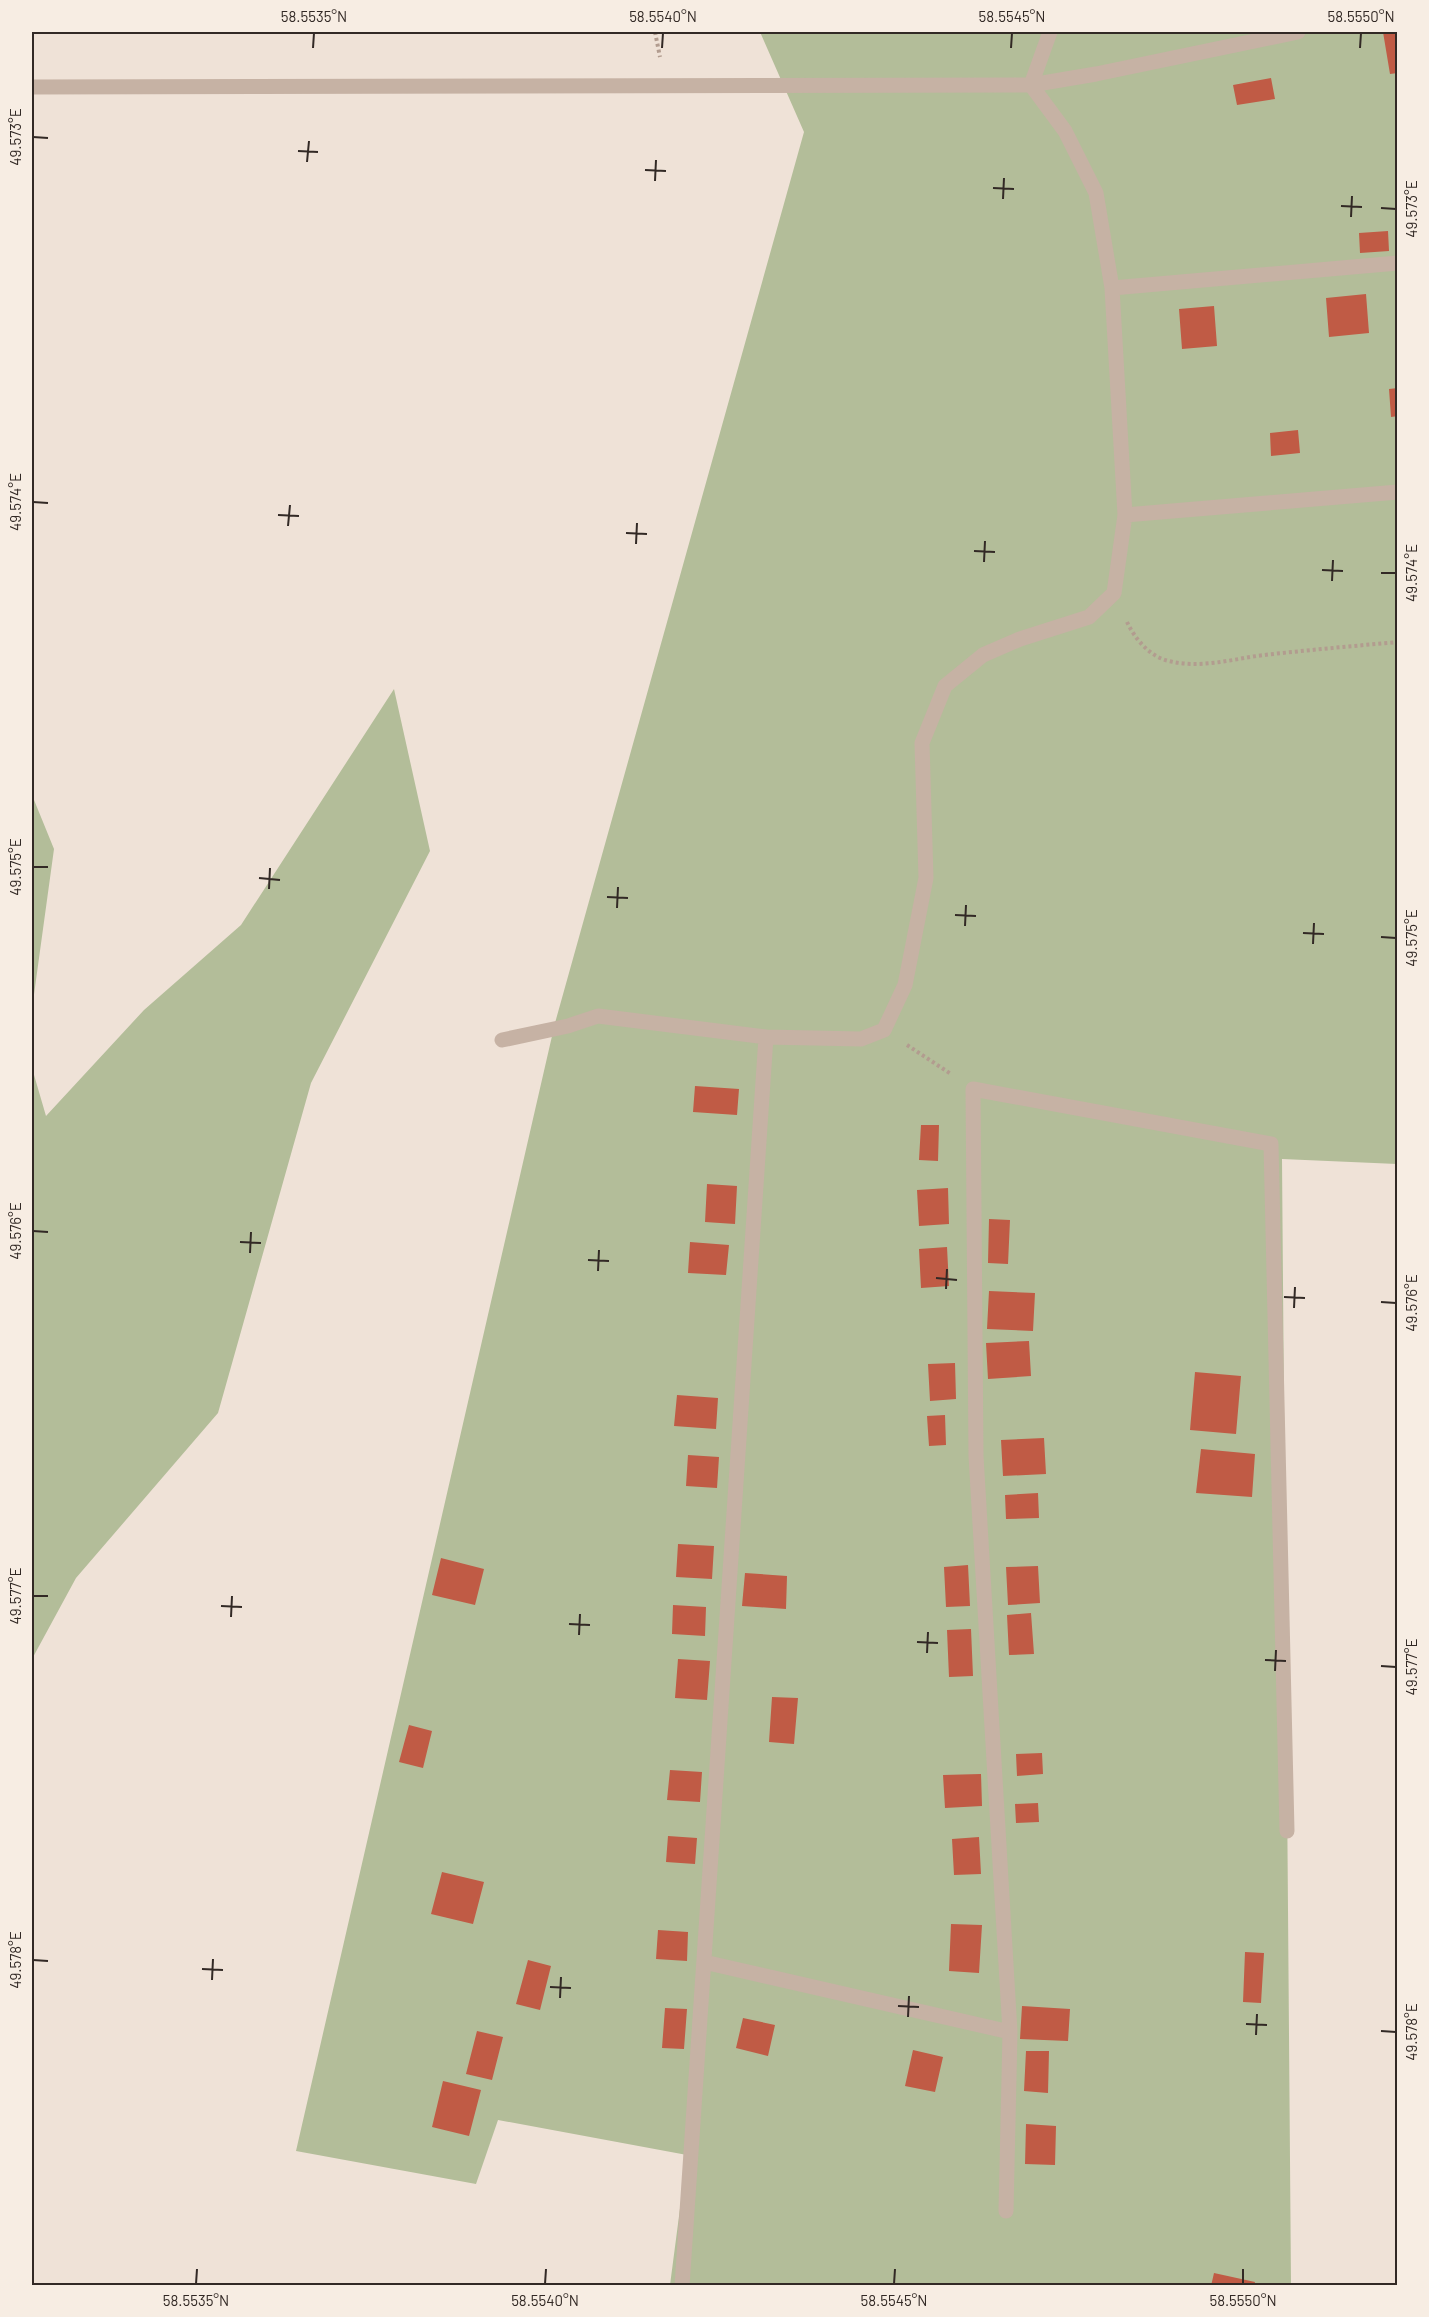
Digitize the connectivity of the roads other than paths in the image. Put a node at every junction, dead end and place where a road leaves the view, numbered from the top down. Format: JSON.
{"nodes":[{"id":1,"x":1050,"y":32,"type":"edge"},
{"id":2,"x":1298,"y":32,"type":"edge"},
{"id":3,"x":1031,"y":86,"type":"junction"},
{"id":4,"x":32,"y":87,"type":"edge"},
{"id":5,"x":1398,"y":263,"type":"edge"},
{"id":6,"x":1112,"y":288,"type":"junction"},
{"id":7,"x":1398,"y":492,"type":"edge"},
{"id":8,"x":1125,"y":515,"type":"junction"},
{"id":9,"x":766,"y":1037,"type":"junction"},
{"id":10,"x":502,"y":1040,"type":"dead end"},
{"id":11,"x":1287,"y":1831,"type":"dead end"},
{"id":12,"x":704,"y":1962,"type":"junction"},
{"id":13,"x":1010,"y":2032,"type":"junction"},
{"id":14,"x":1006,"y":2211,"type":"dead end"},
{"id":15,"x":682,"y":2286,"type":"edge"}],
"edges":[{"from":1,"to":3,"type":"street"},
{"from":2,"to":3,"type":"street"},
{"from":3,"to":4,"type":"street"},
{"from":3,"to":6,"type":"street"},
{"from":5,"to":6,"type":"street"},
{"from":6,"to":8,"type":"street"},
{"from":7,"to":8,"type":"street"},
{"from":8,"to":9,"type":"street"},
{"from":9,"to":10,"type":"street"},
{"from":9,"to":12,"type":"street"},
{"from":11,"to":13,"type":"street"},
{"from":12,"to":13,"type":"street"},
{"from":12,"to":15,"type":"street"},
{"from":13,"to":14,"type":"street"}]}
